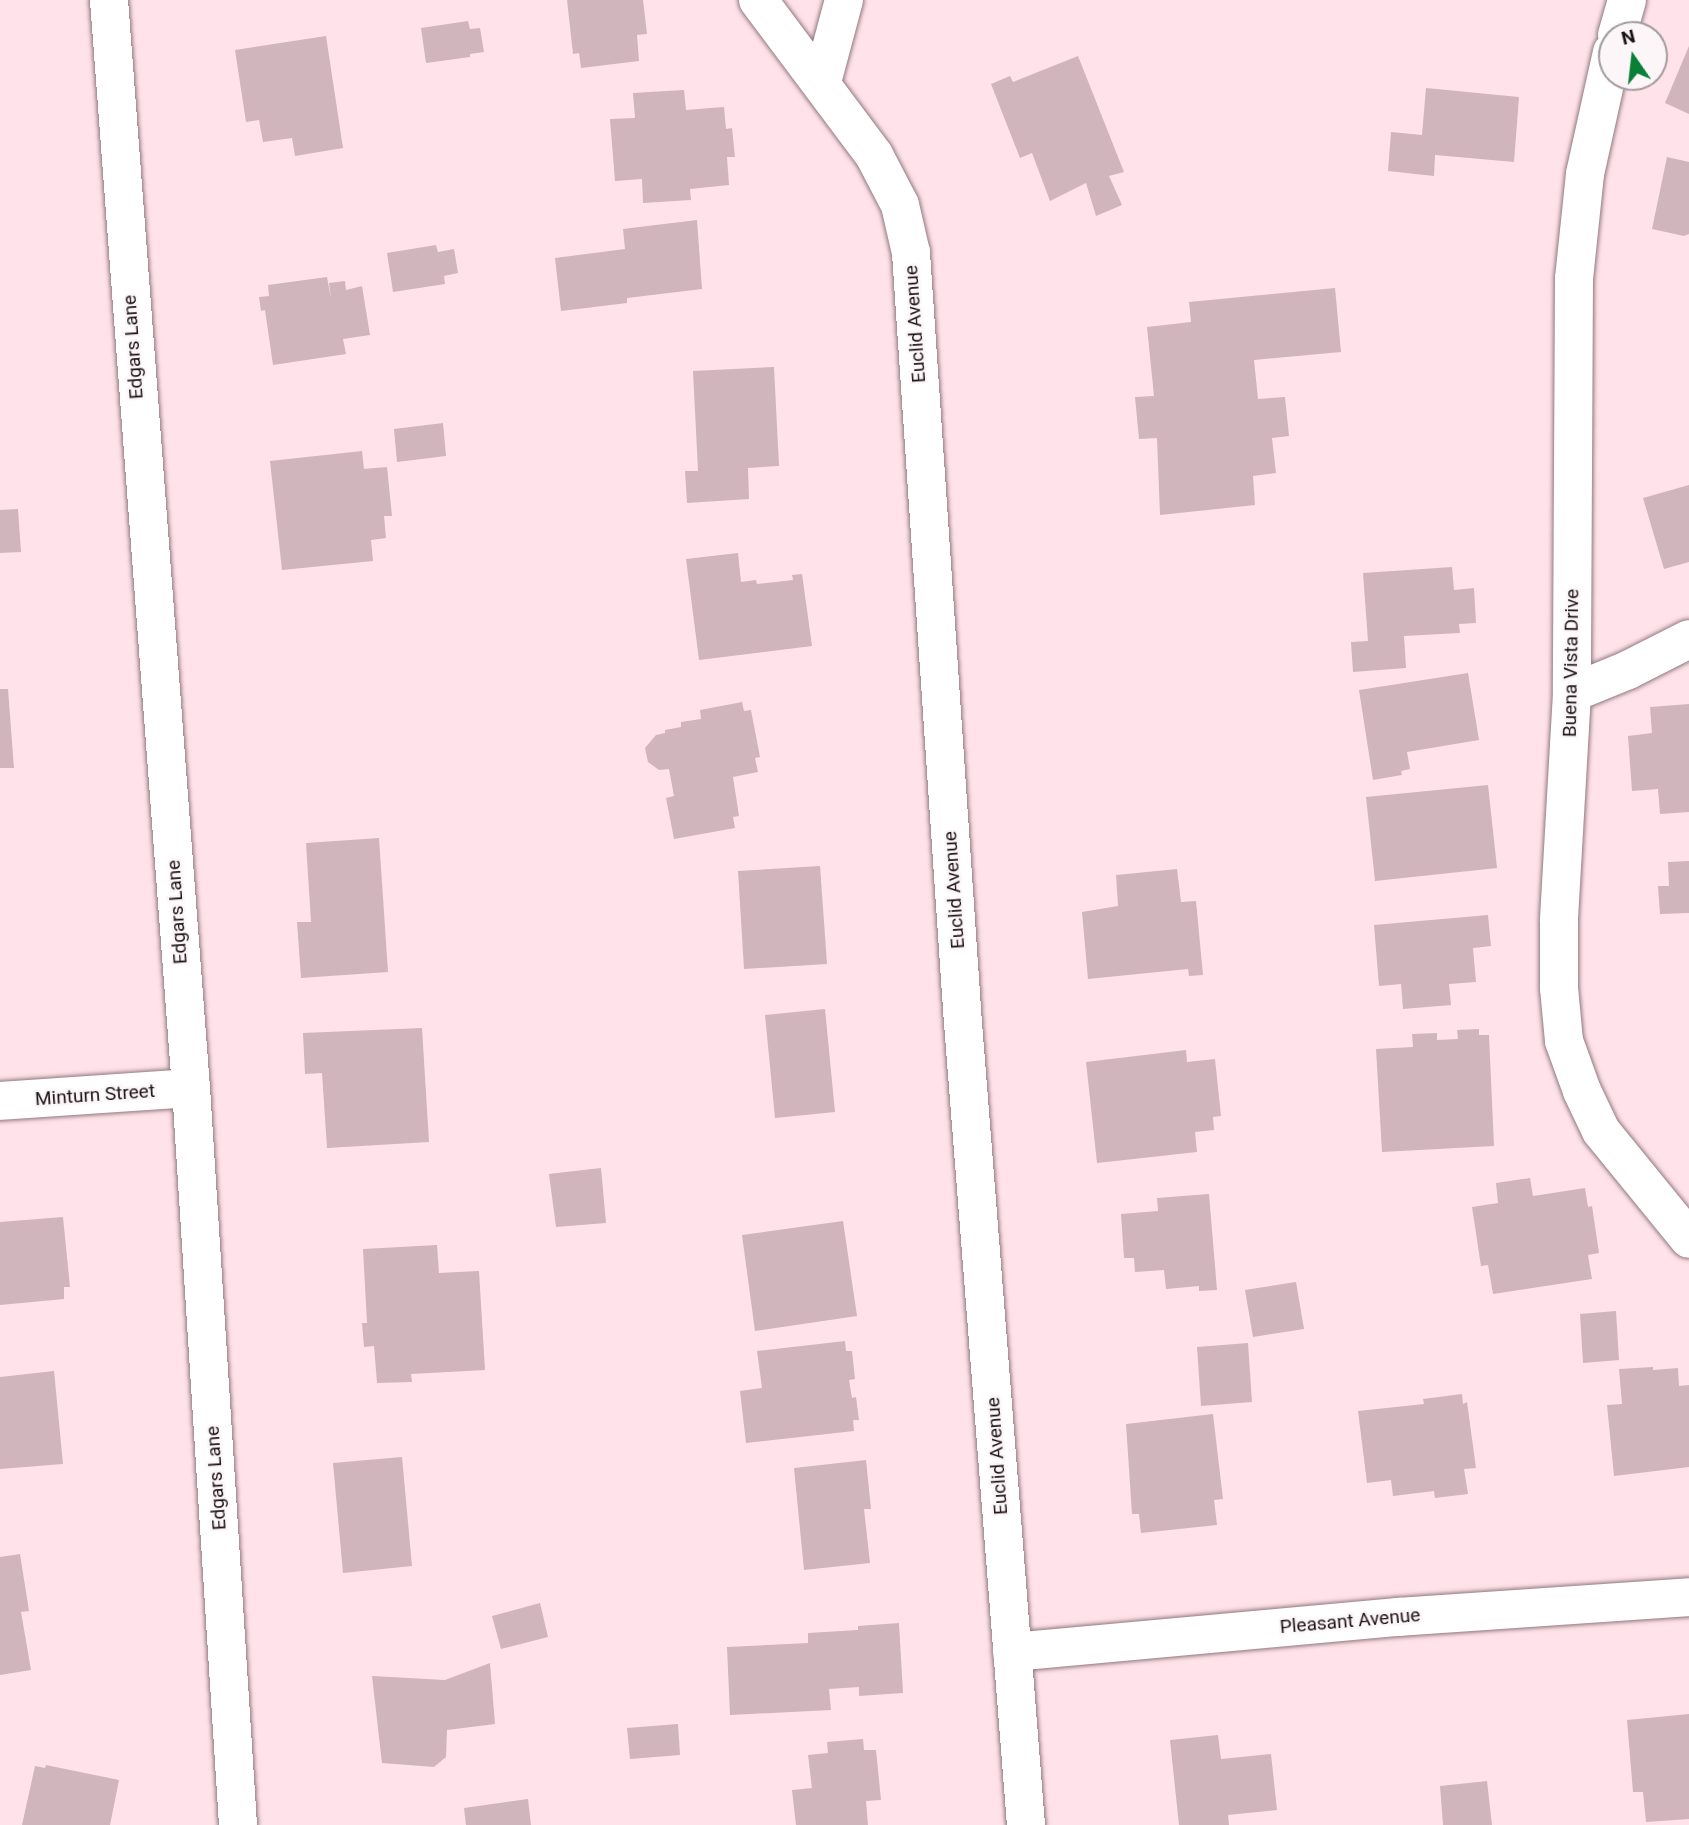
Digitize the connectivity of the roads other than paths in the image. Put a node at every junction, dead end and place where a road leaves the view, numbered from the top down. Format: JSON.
{"nodes":[{"id":1,"x":109,"y":0,"type":"edge"},
{"id":2,"x":758,"y":0,"type":"edge"},
{"id":3,"x":844,"y":0,"type":"edge"},
{"id":4,"x":1627,"y":0,"type":"edge"},
{"id":5,"x":1621,"y":21,"type":"edge"},
{"id":6,"x":822,"y":82,"type":"junction"},
{"id":7,"x":1603,"y":91,"type":"edge"},
{"id":8,"x":1689,"y":639,"type":"edge"},
{"id":9,"x":1572,"y":693,"type":"junction"},
{"id":10,"x":191,"y":1088,"type":"junction"},
{"id":11,"x":0,"y":1101,"type":"edge"},
{"id":12,"x":1689,"y":1239,"type":"edge"},
{"id":13,"x":1689,"y":1597,"type":"edge"},
{"id":14,"x":1012,"y":1652,"type":"junction"},
{"id":15,"x":238,"y":1825,"type":"edge"},
{"id":16,"x":1026,"y":1825,"type":"edge"}],
"edges":[{"from":1,"to":10,"type":"street","name":"Edgars Lane"},
{"from":2,"to":6,"type":"street","name":"Euclid Avenue"},
{"from":3,"to":6,"type":"street"},
{"from":4,"to":5,"type":"street"},
{"from":6,"to":14,"type":"street","name":"Euclid Avenue"},
{"from":7,"to":9,"type":"street","name":"Buena Vista Drive"},
{"from":8,"to":9,"type":"street"},
{"from":9,"to":12,"type":"street","name":"Buena Vista Drive"},
{"from":10,"to":11,"type":"street","name":"Minturn Street"},
{"from":10,"to":15,"type":"street","name":"Edgars Lane"},
{"from":13,"to":14,"type":"street","name":"Pleasant Avenue"},
{"from":14,"to":16,"type":"street","name":"Euclid Avenue"}]}
